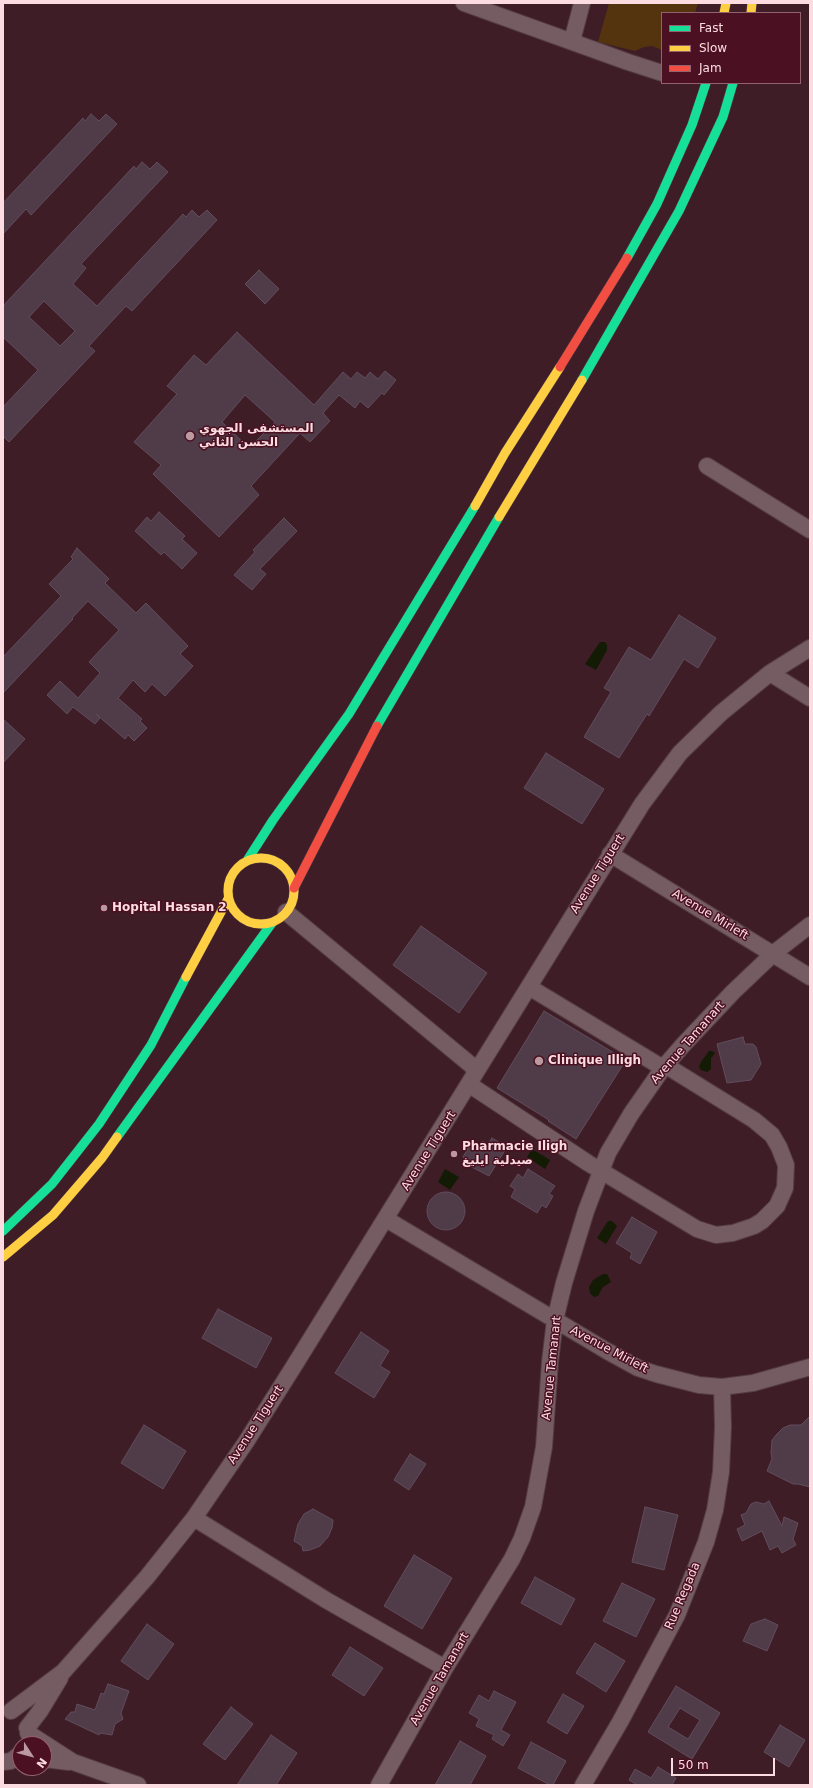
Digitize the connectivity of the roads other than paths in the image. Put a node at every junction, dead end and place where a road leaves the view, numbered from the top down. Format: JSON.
{"nodes":[{"id":1,"x":464,"y":3,"type":"edge"},
{"id":2,"x":582,"y":3,"type":"edge"},
{"id":3,"x":572,"y":41,"type":"junction"},
{"id":4,"x":661,"y":73,"type":"edge"},
{"id":5,"x":733,"y":84,"type":"edge"},
{"id":6,"x":701,"y":85,"type":"edge"},
{"id":7,"x":707,"y":466,"type":"dead end"},
{"id":8,"x":810,"y":530,"type":"edge"},
{"id":9,"x":810,"y":648,"type":"edge"},
{"id":10,"x":770,"y":673,"type":"junction"},
{"id":11,"x":810,"y":698,"type":"edge"},
{"id":12,"x":610,"y":854,"type":"junction"},
{"id":13,"x":248,"y":859,"type":"junction"},
{"id":14,"x":294,"y":888,"type":"junction"},
{"id":15,"x":228,"y":899,"type":"junction"},
{"id":16,"x":286,"y":912,"type":"junction"},
{"id":17,"x":272,"y":923,"type":"junction"},
{"id":18,"x":810,"y":925,"type":"edge"},
{"id":19,"x":774,"y":954,"type":"junction"},
{"id":20,"x":810,"y":976,"type":"edge"},
{"id":21,"x":529,"y":987,"type":"junction"},
{"id":22,"x":664,"y":1067,"type":"junction"},
{"id":23,"x":477,"y":1070,"type":"junction"},
{"id":24,"x":470,"y":1085,"type":"junction"},
{"id":25,"x":600,"y":1170,"type":"junction"},
{"id":26,"x":386,"y":1219,"type":"junction"},
{"id":27,"x":3,"y":1231,"type":"edge"},
{"id":28,"x":3,"y":1257,"type":"edge"},
{"id":29,"x":555,"y":1320,"type":"junction"},
{"id":30,"x":810,"y":1367,"type":"edge"},
{"id":31,"x":722,"y":1387,"type":"junction"},
{"id":32,"x":194,"y":1518,"type":"junction"},
{"id":33,"x":445,"y":1668,"type":"junction"},
{"id":34,"x":63,"y":1672,"type":"junction"},
{"id":35,"x":7,"y":1710,"type":"edge"},
{"id":36,"x":27,"y":1735,"type":"edge"},
{"id":37,"x":52,"y":1760,"type":"edge"},
{"id":38,"x":73,"y":1762,"type":"junction"},
{"id":39,"x":138,"y":1785,"type":"edge"},
{"id":40,"x":379,"y":1785,"type":"edge"},
{"id":41,"x":583,"y":1785,"type":"edge"}],
"edges":[{"from":1,"to":3,"type":"street"},
{"from":2,"to":3,"type":"street"},
{"from":3,"to":4,"type":"street"},
{"from":5,"to":14,"type":"highway"},
{"from":6,"to":13,"type":"highway"},
{"from":7,"to":8,"type":"street"},
{"from":9,"to":10,"type":"street","name":"Avenue Tiguert"},
{"from":10,"to":11,"type":"street"},
{"from":10,"to":12,"type":"street","name":"Avenue Tiguert"},
{"from":12,"to":19,"type":"street","name":"Avenue Mirleft"},
{"from":12,"to":21,"type":"street","name":"Avenue Tiguert"},
{"from":13,"to":14,"type":"highway"},
{"from":13,"to":15,"type":"highway"},
{"from":14,"to":16,"type":"highway"},
{"from":15,"to":17,"type":"highway"},
{"from":15,"to":27,"type":"highway"},
{"from":16,"to":17,"type":"highway"},
{"from":16,"to":23,"type":"street"},
{"from":17,"to":28,"type":"highway"},
{"from":18,"to":19,"type":"street","name":"Avenue Tamanart"},
{"from":19,"to":20,"type":"street","name":"Avenue Mirleft"},
{"from":19,"to":22,"type":"street","name":"Avenue Tamanart"},
{"from":21,"to":22,"type":"street"},
{"from":21,"to":23,"type":"street","name":"Avenue Tiguert"},
{"from":22,"to":25,"type":"street","name":"Avenue Tamanart"},
{"from":22,"to":25,"type":"street"},
{"from":23,"to":24,"type":"street","name":"Avenue Tiguert"},
{"from":24,"to":25,"type":"street"},
{"from":24,"to":26,"type":"street","name":"Avenue Tiguert"},
{"from":25,"to":29,"type":"street","name":"Avenue Tamanart"},
{"from":26,"to":29,"type":"street","name":"Avenue Mirleft"},
{"from":26,"to":32,"type":"street","name":"Avenue Tiguert"},
{"from":29,"to":31,"type":"street","name":"Avenue Mirleft"},
{"from":29,"to":33,"type":"street","name":"Avenue Tamanart"},
{"from":30,"to":31,"type":"street","name":"Avenue Mirleft"},
{"from":31,"to":41,"type":"street","name":"Rue Regada"},
{"from":32,"to":33,"type":"street"},
{"from":32,"to":34,"type":"street","name":"Avenue Tiguert"},
{"from":33,"to":40,"type":"street","name":"Avenue Tamanart"},
{"from":34,"to":35,"type":"street","name":"Avenue Tiguert"},
{"from":34,"to":36,"type":"street","name":"Avenue Tiguert"},
{"from":35,"to":36,"type":"street"},
{"from":36,"to":38,"type":"street"},
{"from":37,"to":38,"type":"street"},
{"from":38,"to":39,"type":"street"}]}
